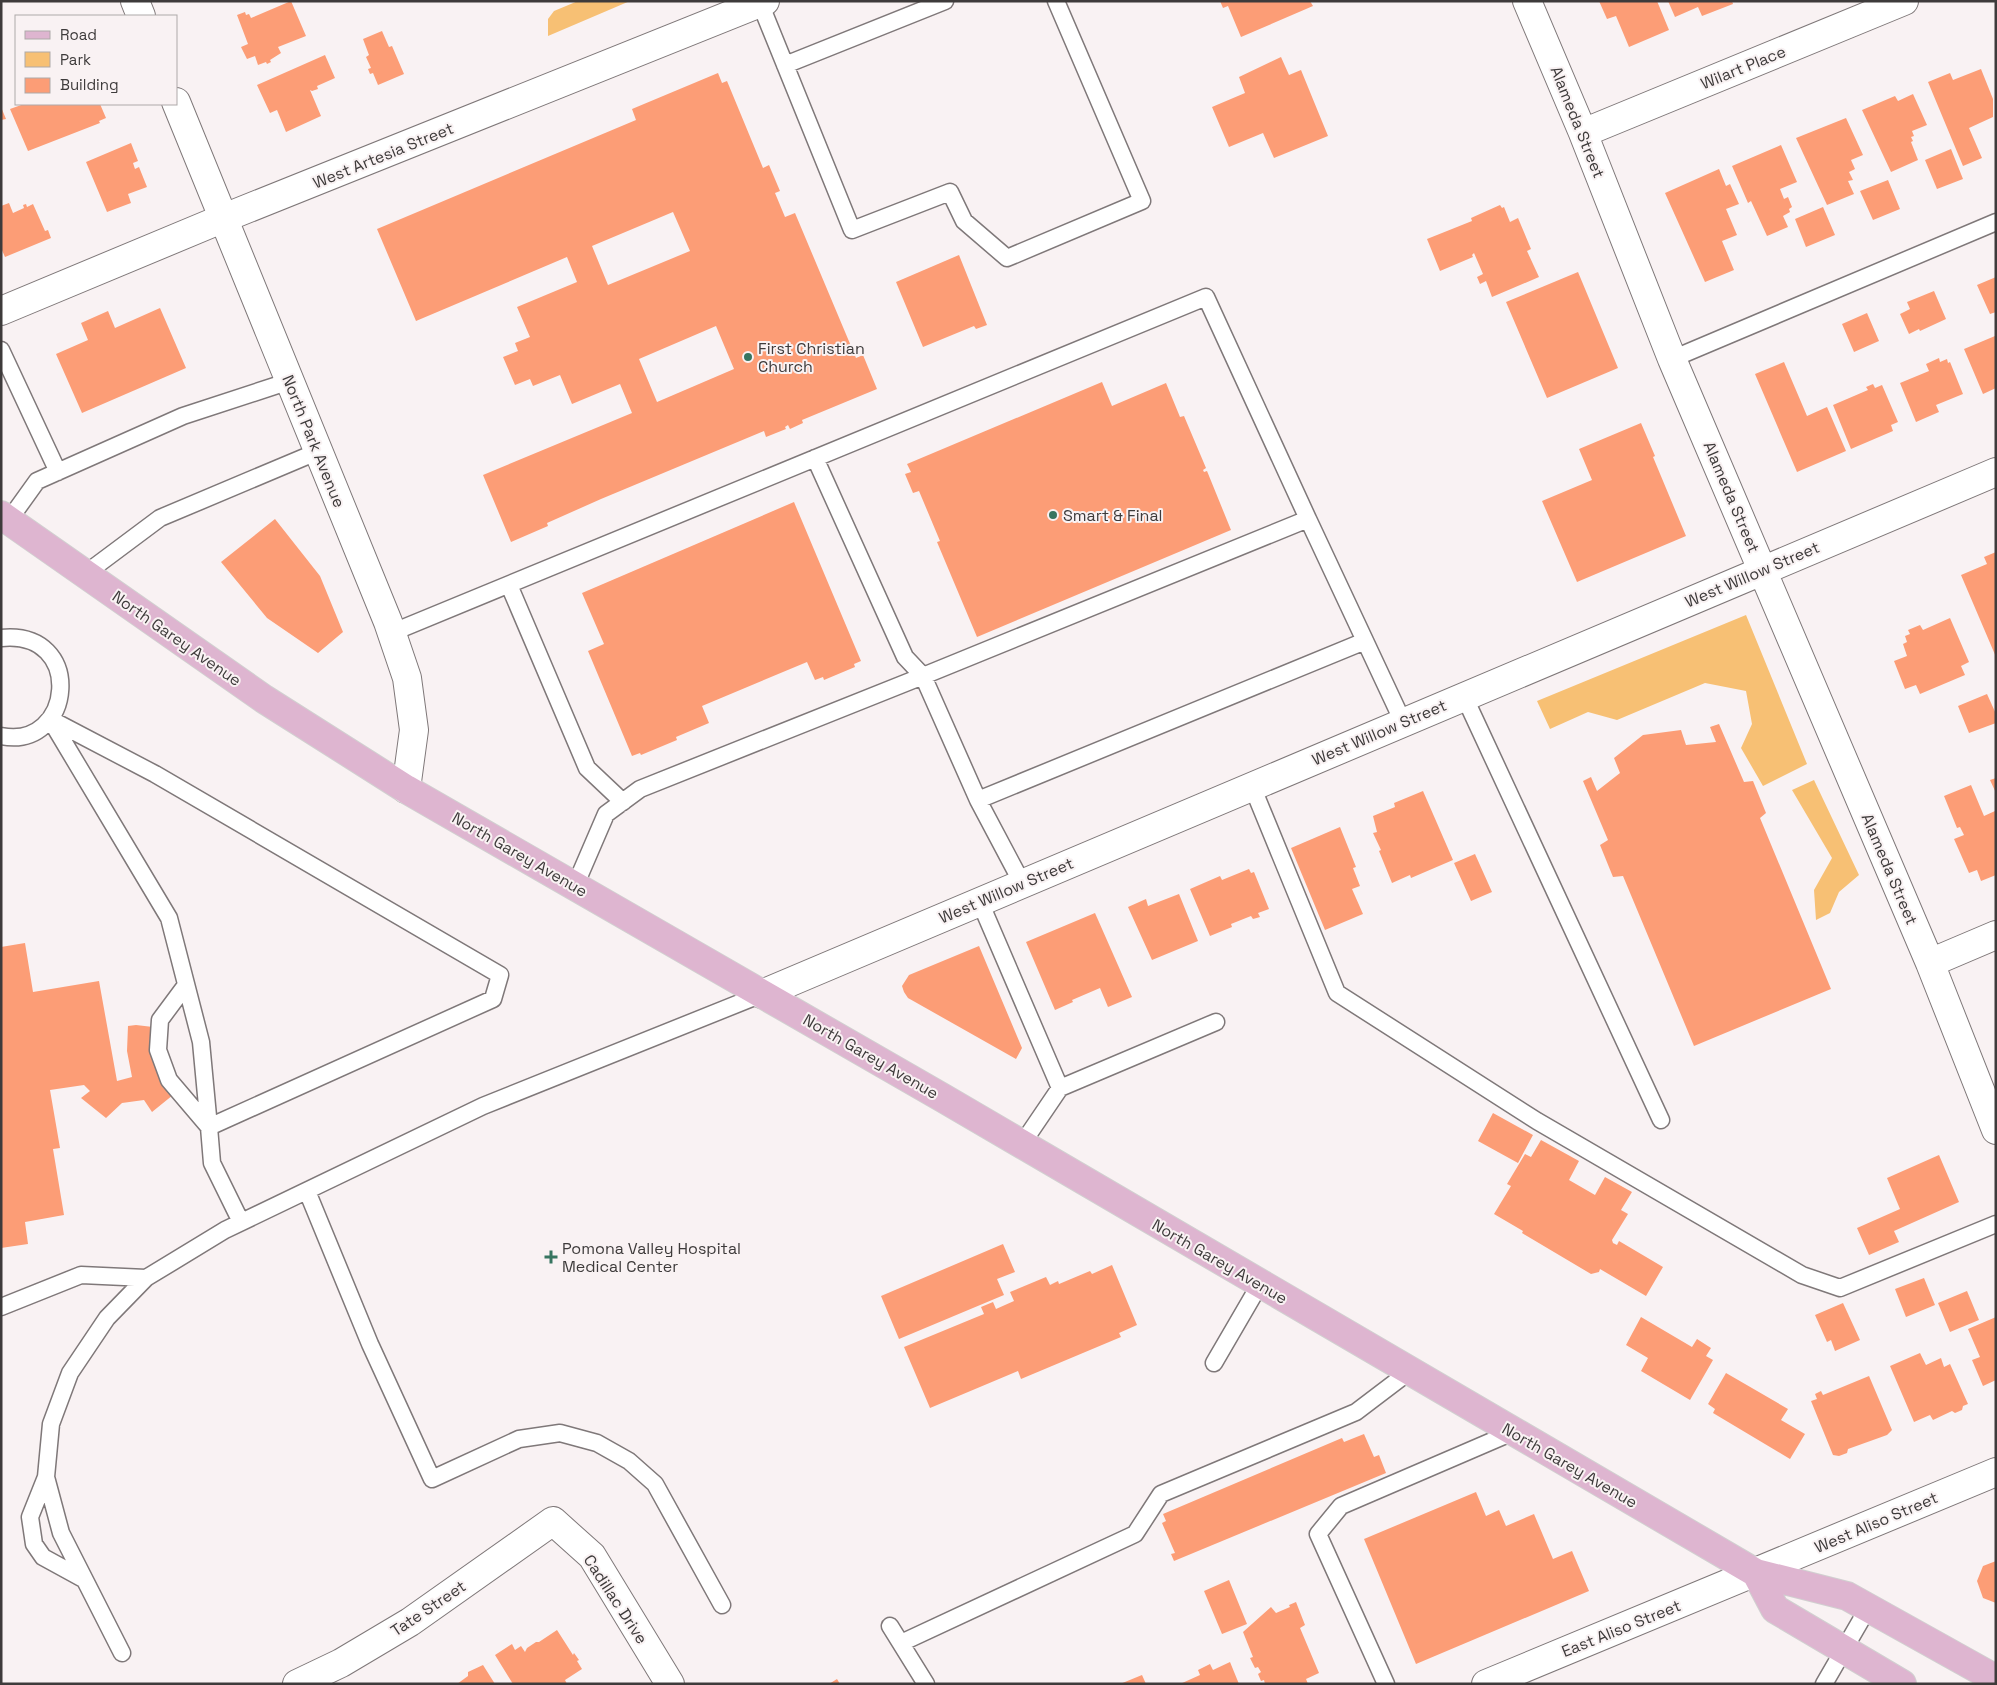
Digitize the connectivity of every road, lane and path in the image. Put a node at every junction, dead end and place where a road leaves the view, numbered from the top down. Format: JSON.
{"nodes":[{"id":1,"x":135,"y":1,"type":"edge"},
{"id":2,"x":945,"y":1,"type":"edge"},
{"id":3,"x":1056,"y":1,"type":"edge"},
{"id":4,"x":1527,"y":1,"type":"edge"},
{"id":5,"x":1904,"y":1,"type":"edge"},
{"id":6,"x":763,"y":2,"type":"edge"},
{"id":7,"x":141,"y":15,"type":"edge"},
{"id":8,"x":785,"y":65,"type":"junction"},
{"id":9,"x":177,"y":105,"type":"edge"},
{"id":10,"x":1583,"y":134,"type":"junction"},
{"id":11,"x":224,"y":218,"type":"junction"},
{"id":12,"x":1996,"y":222,"type":"edge"},
{"id":13,"x":1,"y":311,"type":"edge"},
{"id":14,"x":1,"y":350,"type":"edge"},
{"id":15,"x":1672,"y":359,"type":"junction"},
{"id":16,"x":290,"y":380,"type":"junction"},
{"id":17,"x":319,"y":451,"type":"junction"},
{"id":18,"x":815,"y":458,"type":"junction"},
{"id":19,"x":58,"y":472,"type":"junction"},
{"id":20,"x":1996,"y":472,"type":"edge"},
{"id":21,"x":5,"y":517,"type":"edge"},
{"id":22,"x":1308,"y":519,"type":"junction"},
{"id":23,"x":1763,"y":569,"type":"junction"},
{"id":24,"x":86,"y":574,"type":"junction"},
{"id":25,"x":508,"y":585,"type":"junction"},
{"id":26,"x":391,"y":633,"type":"junction"},
{"id":27,"x":1,"y":638,"type":"edge"},
{"id":28,"x":1365,"y":641,"type":"junction"},
{"id":29,"x":923,"y":676,"type":"junction"},
{"id":30,"x":1464,"y":696,"type":"junction"},
{"id":31,"x":50,"y":719,"type":"junction"},
{"id":32,"x":1403,"y":722,"type":"junction"},
{"id":33,"x":1,"y":736,"type":"edge"},
{"id":34,"x":1252,"y":786,"type":"junction"},
{"id":35,"x":406,"y":789,"type":"junction"},
{"id":36,"x":978,"y":800,"type":"junction"},
{"id":37,"x":623,"y":802,"type":"junction"},
{"id":38,"x":1022,"y":883,"type":"junction"},
{"id":39,"x":575,"y":886,"type":"junction"},
{"id":40,"x":980,"y":902,"type":"junction"},
{"id":41,"x":1996,"y":934,"type":"edge"},
{"id":42,"x":1930,"y":963,"type":"junction"},
{"id":43,"x":186,"y":985,"type":"junction"},
{"id":44,"x":762,"y":994,"type":"junction"},
{"id":45,"x":1216,"y":1022,"type":"dead end"},
{"id":46,"x":1060,"y":1088,"type":"junction"},
{"id":47,"x":1661,"y":1120,"type":"dead end"},
{"id":48,"x":209,"y":1127,"type":"junction"},
{"id":49,"x":1996,"y":1130,"type":"edge"},
{"id":50,"x":1022,"y":1144,"type":"junction"},
{"id":51,"x":307,"y":1191,"type":"junction"},
{"id":52,"x":241,"y":1222,"type":"junction"},
{"id":53,"x":1996,"y":1224,"type":"edge"},
{"id":54,"x":146,"y":1278,"type":"junction"},
{"id":55,"x":1260,"y":1284,"type":"junction"},
{"id":56,"x":1,"y":1307,"type":"edge"},
{"id":57,"x":1214,"y":1363,"type":"dead end"},
{"id":58,"x":1410,"y":1371,"type":"junction"},
{"id":59,"x":1513,"y":1432,"type":"junction"},
{"id":60,"x":1996,"y":1472,"type":"edge"},
{"id":61,"x":46,"y":1477,"type":"junction"},
{"id":62,"x":553,"y":1521,"type":"joint"},
{"id":63,"x":1756,"y":1573,"type":"junction"},
{"id":64,"x":85,"y":1580,"type":"junction"},
{"id":65,"x":722,"y":1605,"type":"dead end"},
{"id":66,"x":1868,"y":1608,"type":"junction"},
{"id":67,"x":890,"y":1626,"type":"dead end"},
{"id":68,"x":900,"y":1643,"type":"junction"},
{"id":69,"x":1844,"y":1650,"type":"junction"},
{"id":70,"x":122,"y":1653,"type":"dead end"},
{"id":71,"x":1532,"y":1674,"type":"edge"},
{"id":72,"x":1996,"y":1679,"type":"edge"},
{"id":73,"x":297,"y":1684,"type":"edge"},
{"id":74,"x":670,"y":1684,"type":"edge"},
{"id":75,"x":926,"y":1684,"type":"edge"},
{"id":76,"x":1386,"y":1684,"type":"edge"},
{"id":77,"x":1486,"y":1684,"type":"edge"},
{"id":78,"x":1824,"y":1684,"type":"edge"},
{"id":79,"x":1902,"y":1684,"type":"edge"}],
"edges":[{"from":1,"to":7,"type":"street"},
{"from":2,"to":8,"type":"lane"},
{"from":3,"to":8,"type":"lane"},
{"from":4,"to":10,"type":"street","name":"Alameda Street"},
{"from":5,"to":10,"type":"street","name":"Wilart Place"},
{"from":6,"to":8,"type":"lane"},
{"from":6,"to":11,"type":"street","name":"West Artesia Street"},
{"from":9,"to":11,"type":"street","name":"North Park Avenue"},
{"from":10,"to":15,"type":"street","name":"Alameda Street"},
{"from":11,"to":13,"type":"street","name":"West Artesia Street"},
{"from":11,"to":16,"type":"street","name":"North Park Avenue"},
{"from":12,"to":15,"type":"lane"},
{"from":14,"to":19,"type":"lane"},
{"from":15,"to":23,"type":"street","name":"Alameda Street"},
{"from":16,"to":17,"type":"street","name":"North Park Avenue"},
{"from":16,"to":19,"type":"lane"},
{"from":17,"to":24,"type":"lane"},
{"from":17,"to":26,"type":"street","name":"North Park Avenue"},
{"from":18,"to":22,"type":"lane"},
{"from":18,"to":25,"type":"lane"},
{"from":18,"to":29,"type":"lane"},
{"from":19,"to":21,"type":"lane"},
{"from":20,"to":23,"type":"street","name":"West Willow Street"},
{"from":21,"to":24,"type":"main road","name":"North Garey Avenue"},
{"from":22,"to":28,"type":"lane"},
{"from":22,"to":29,"type":"lane"},
{"from":23,"to":30,"type":"street","name":"West Willow Street"},
{"from":23,"to":42,"type":"street","name":"Alameda Street"},
{"from":24,"to":35,"type":"main road","name":"North Garey Avenue"},
{"from":25,"to":26,"type":"lane"},
{"from":25,"to":37,"type":"lane"},
{"from":26,"to":35,"type":"street","name":"North Park Avenue"},
{"from":27,"to":31,"type":"lane"},
{"from":28,"to":32,"type":"lane"},
{"from":28,"to":36,"type":"lane"},
{"from":29,"to":36,"type":"lane"},
{"from":29,"to":37,"type":"lane"},
{"from":30,"to":32,"type":"street","name":"West Willow Street"},
{"from":30,"to":47,"type":"lane"},
{"from":31,"to":33,"type":"lane"},
{"from":31,"to":43,"type":"lane"},
{"from":31,"to":48,"type":"lane"},
{"from":32,"to":34,"type":"street","name":"West Willow Street"},
{"from":34,"to":38,"type":"street","name":"West Willow Street"},
{"from":34,"to":53,"type":"lane"},
{"from":35,"to":39,"type":"main road","name":"North Garey Avenue"},
{"from":36,"to":38,"type":"lane"},
{"from":37,"to":39,"type":"lane"},
{"from":38,"to":40,"type":"street","name":"West Willow Street"},
{"from":39,"to":44,"type":"main road","name":"North Garey Avenue"},
{"from":40,"to":44,"type":"street","name":"West Willow Street"},
{"from":40,"to":46,"type":"lane"},
{"from":41,"to":42,"type":"street"},
{"from":42,"to":49,"type":"street","name":"Alameda Street"},
{"from":43,"to":48,"type":"lane"},
{"from":43,"to":48,"type":"lane"},
{"from":44,"to":50,"type":"main road","name":"North Garey Avenue"},
{"from":44,"to":51,"type":"lane"},
{"from":45,"to":46,"type":"lane"},
{"from":46,"to":50,"type":"lane"},
{"from":48,"to":52,"type":"lane"},
{"from":50,"to":55,"type":"main road","name":"North Garey Avenue"},
{"from":51,"to":52,"type":"lane"},
{"from":51,"to":65,"type":"lane"},
{"from":52,"to":54,"type":"lane"},
{"from":54,"to":56,"type":"lane"},
{"from":54,"to":61,"type":"lane"},
{"from":55,"to":57,"type":"lane"},
{"from":55,"to":58,"type":"main road","name":"North Garey Avenue"},
{"from":58,"to":59,"type":"main road","name":"North Garey Avenue"},
{"from":58,"to":68,"type":"lane"},
{"from":59,"to":63,"type":"main road","name":"North Garey Avenue"},
{"from":59,"to":76,"type":"lane"},
{"from":60,"to":63,"type":"street","name":"West Aliso Street"},
{"from":61,"to":64,"type":"lane"},
{"from":61,"to":64,"type":"lane"},
{"from":62,"to":73,"type":"street","name":"Tate Street"},
{"from":62,"to":74,"type":"street","name":"Cadillac Drive"},
{"from":63,"to":66,"type":"main road","name":"North Garey Avenue"},
{"from":63,"to":69,"type":"main road"},
{"from":63,"to":71,"type":"street","name":"East Aliso Street"},
{"from":64,"to":70,"type":"lane"},
{"from":66,"to":69,"type":"lane"},
{"from":66,"to":72,"type":"main road","name":"North Garey Avenue"},
{"from":67,"to":68,"type":"lane"},
{"from":68,"to":75,"type":"lane"},
{"from":69,"to":78,"type":"lane"},
{"from":69,"to":79,"type":"main road"},
{"from":71,"to":77,"type":"street","name":"East Aliso Street"}]}
